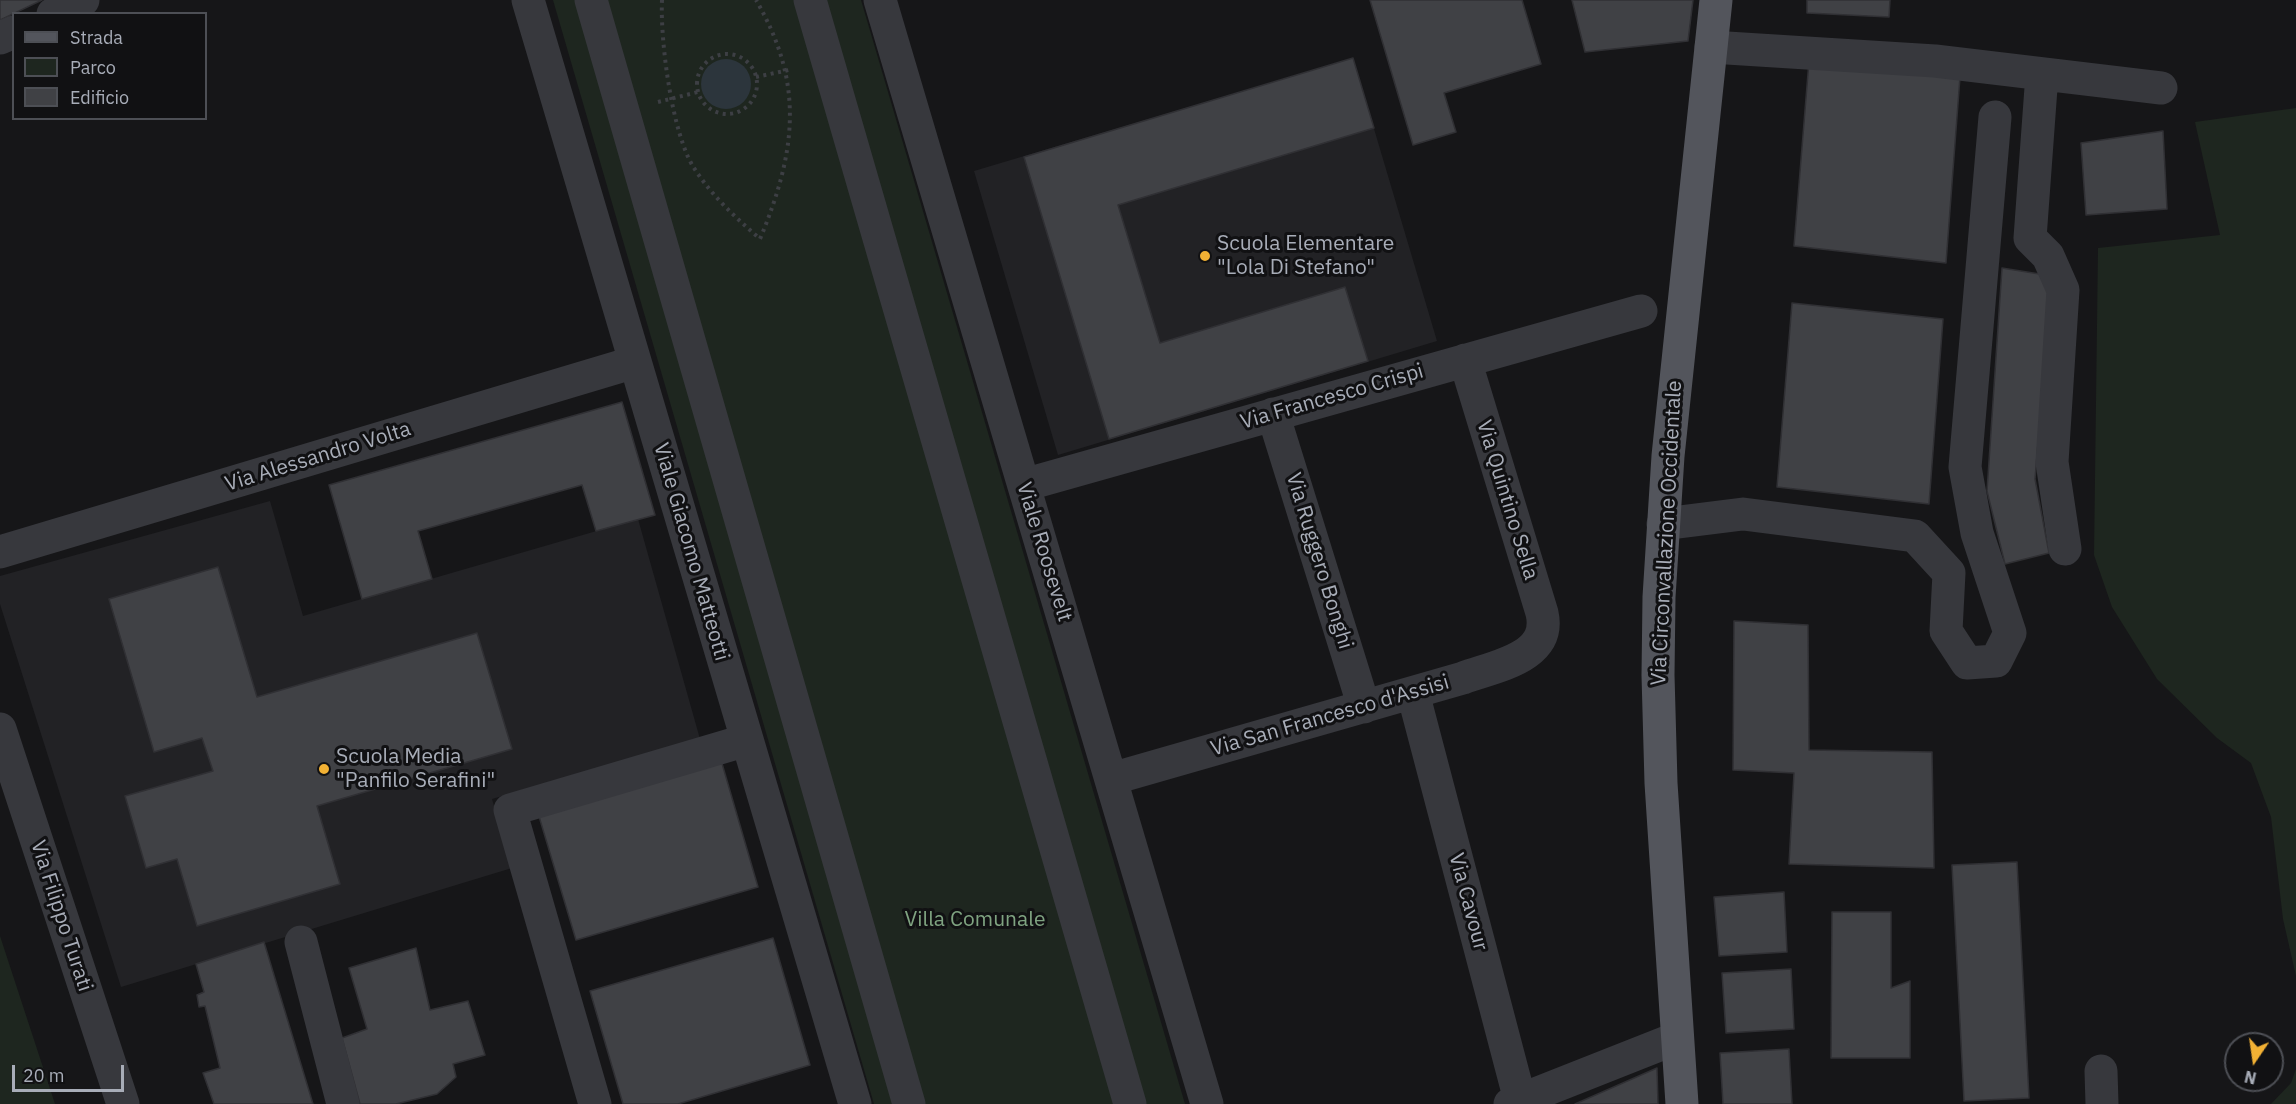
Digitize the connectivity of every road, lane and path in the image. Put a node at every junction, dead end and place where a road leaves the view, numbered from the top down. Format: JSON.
{"nodes":[{"id":1,"x":528,"y":0,"type":"edge"},
{"id":2,"x":591,"y":0,"type":"edge"},
{"id":3,"x":662,"y":0,"type":"edge"},
{"id":4,"x":756,"y":0,"type":"edge"},
{"id":5,"x":810,"y":0,"type":"edge"},
{"id":6,"x":880,"y":0,"type":"edge"},
{"id":7,"x":1716,"y":0,"type":"edge"},
{"id":8,"x":1711,"y":47,"type":"junction"},
{"id":9,"x":787,"y":70,"type":"junction"},
{"id":10,"x":2042,"y":74,"type":"junction"},
{"id":11,"x":756,"y":77,"type":"junction"},
{"id":12,"x":2161,"y":88,"type":"dead end"},
{"id":13,"x":698,"y":92,"type":"junction"},
{"id":14,"x":672,"y":99,"type":"junction"},
{"id":15,"x":1995,"y":117,"type":"dead end"},
{"id":16,"x":1641,"y":311,"type":"dead end"},
{"id":17,"x":1465,"y":360,"type":"junction"},
{"id":18,"x":635,"y":362,"type":"junction"},
{"id":19,"x":1273,"y":414,"type":"junction"},
{"id":20,"x":1024,"y":485,"type":"junction"},
{"id":21,"x":1663,"y":524,"type":"junction"},
{"id":22,"x":2065,"y":549,"type":"dead end"},
{"id":23,"x":0,"y":552,"type":"edge"},
{"id":24,"x":1541,"y":640,"type":"joint"},
{"id":25,"x":1413,"y":693,"type":"junction"},
{"id":26,"x":1364,"y":707,"type":"junction"},
{"id":27,"x":0,"y":729,"type":"edge"},
{"id":28,"x":747,"y":740,"type":"junction"},
{"id":29,"x":1111,"y":779,"type":"junction"},
{"id":30,"x":301,"y":942,"type":"dead end"},
{"id":31,"x":1677,"y":1038,"type":"junction"},
{"id":32,"x":2101,"y":1071,"type":"dead end"},
{"id":33,"x":1515,"y":1102,"type":"edge"},
{"id":34,"x":850,"y":1103,"type":"edge"},
{"id":35,"x":123,"y":1104,"type":"edge"},
{"id":36,"x":344,"y":1104,"type":"edge"},
{"id":37,"x":595,"y":1104,"type":"edge"},
{"id":38,"x":909,"y":1104,"type":"edge"},
{"id":39,"x":1130,"y":1104,"type":"edge"},
{"id":40,"x":1208,"y":1104,"type":"edge"},
{"id":41,"x":1682,"y":1104,"type":"edge"},
{"id":42,"x":2102,"y":1104,"type":"edge"}],
"edges":[{"from":1,"to":18,"type":"street","name":"Viale Giacomo Matteotti"},
{"from":2,"to":38,"type":"street"},
{"from":3,"to":14,"type":"path"},
{"from":4,"to":9,"type":"path"},
{"from":5,"to":39,"type":"street"},
{"from":6,"to":20,"type":"street","name":"Viale Roosevelt"},
{"from":7,"to":8,"type":"main road","name":"Via Circonvallazione Occidentale"},
{"from":8,"to":10,"type":"street"},
{"from":8,"to":21,"type":"main road","name":"Via Circonvallazione Occidentale"},
{"from":9,"to":11,"type":"path"},
{"from":9,"to":14,"type":"path"},
{"from":10,"to":12,"type":"street"},
{"from":10,"to":22,"type":"street"},
{"from":11,"to":13,"type":"path"},
{"from":11,"to":13,"type":"path"},
{"from":13,"to":14,"type":"path"},
{"from":15,"to":21,"type":"street"},
{"from":16,"to":17,"type":"street","name":"Via Francesco Crispi"},
{"from":17,"to":19,"type":"street","name":"Via Francesco Crispi"},
{"from":17,"to":24,"type":"street","name":"Via Quintino Sella"},
{"from":18,"to":23,"type":"street","name":"Via Alessandro Volta"},
{"from":18,"to":28,"type":"street","name":"Viale Giacomo Matteotti"},
{"from":19,"to":20,"type":"street","name":"Via Francesco Crispi"},
{"from":19,"to":26,"type":"street","name":"Via Ruggero Bonghi"},
{"from":20,"to":29,"type":"street","name":"Viale Roosevelt"},
{"from":21,"to":31,"type":"main road","name":"Via Circonvallazione Occidentale"},
{"from":24,"to":25,"type":"street","name":"Via San Francesco d'Assisi"},
{"from":25,"to":26,"type":"street","name":"Via San Francesco d'Assisi"},
{"from":25,"to":33,"type":"street","name":"Via Cavour"},
{"from":26,"to":29,"type":"street","name":"Via San Francesco d'Assisi"},
{"from":27,"to":35,"type":"street","name":"Via Filippo Turati"},
{"from":28,"to":34,"type":"street","name":"Viale Giacomo Matteotti"},
{"from":28,"to":37,"type":"street"},
{"from":29,"to":40,"type":"street","name":"Viale Roosevelt"},
{"from":30,"to":36,"type":"street"},
{"from":31,"to":33,"type":"street"},
{"from":31,"to":41,"type":"main road","name":"Via Circonvallazione Occidentale"},
{"from":32,"to":42,"type":"street"}]}
